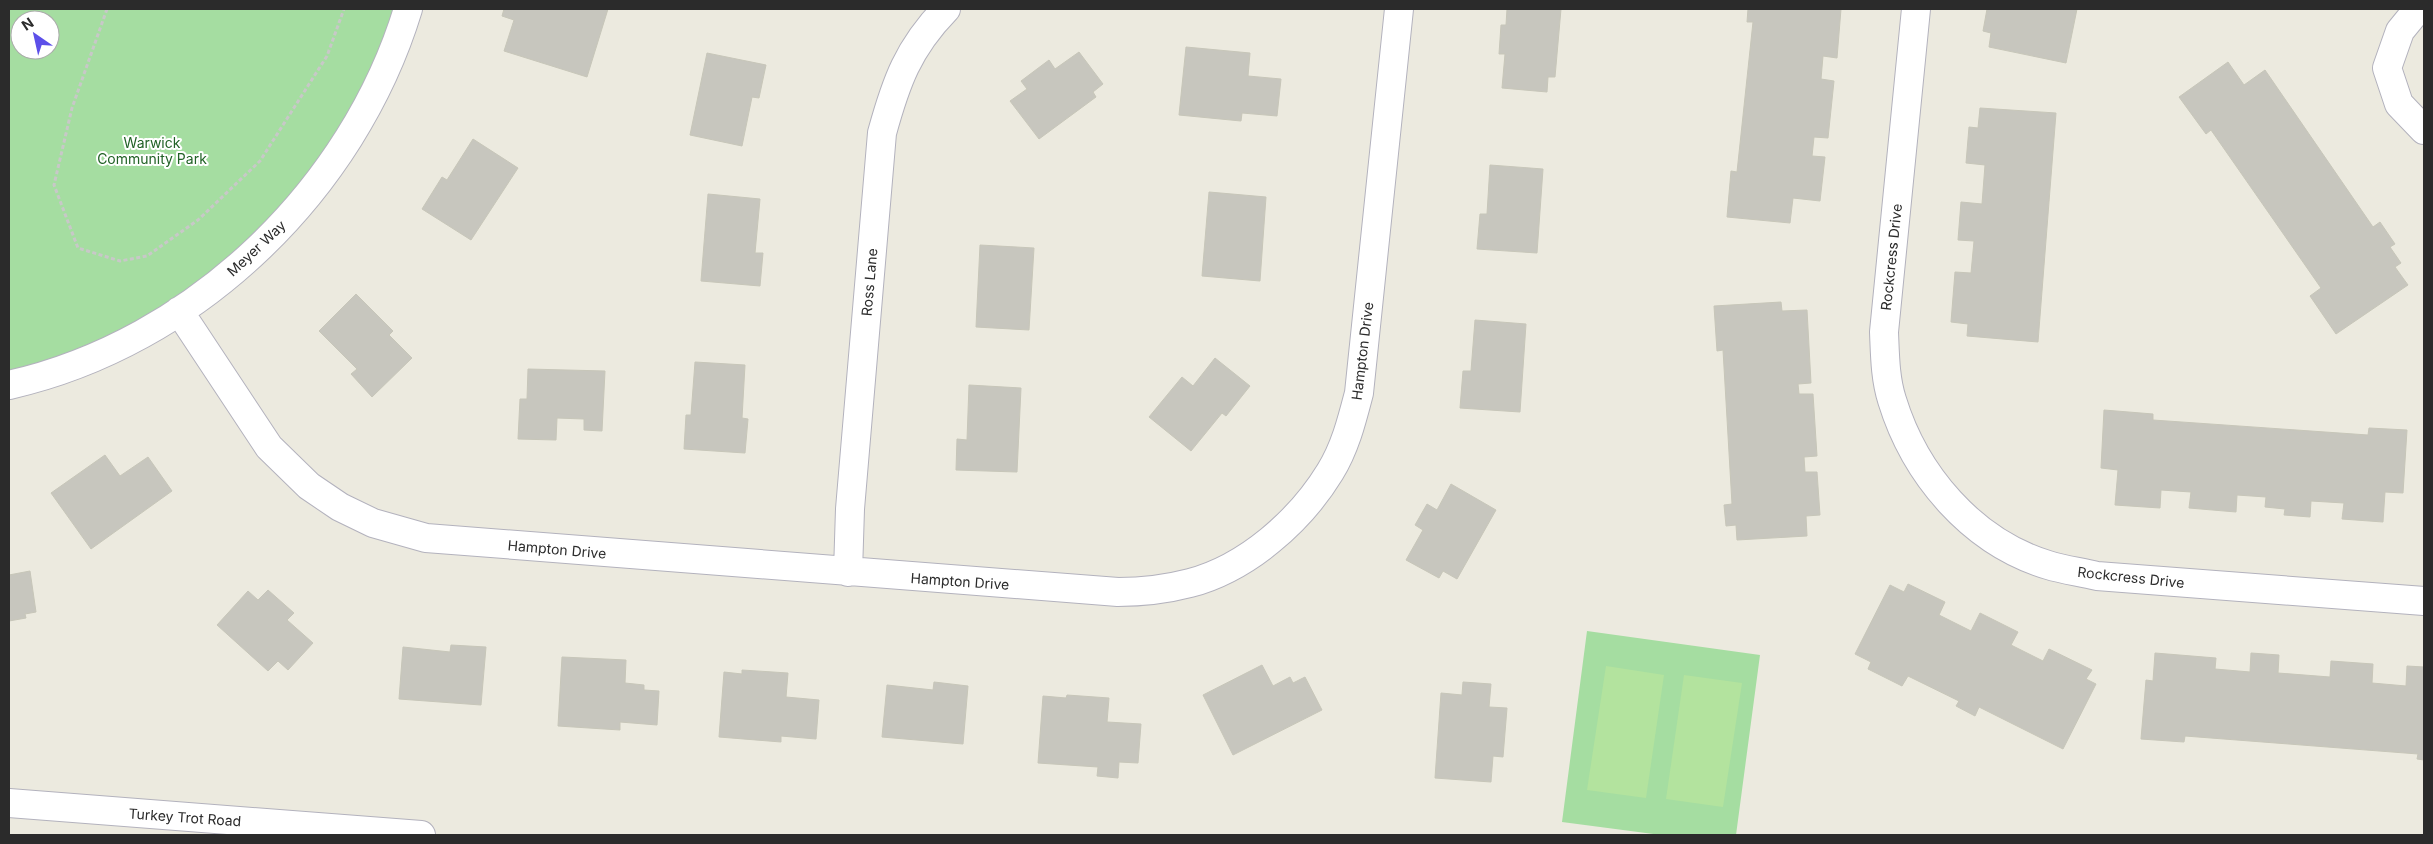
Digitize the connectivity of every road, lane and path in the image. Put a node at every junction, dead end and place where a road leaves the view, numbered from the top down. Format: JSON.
{"nodes":[{"id":1,"x":107,"y":9,"type":"edge"},
{"id":2,"x":344,"y":9,"type":"edge"},
{"id":3,"x":408,"y":9,"type":"edge"},
{"id":4,"x":946,"y":9,"type":"edge"},
{"id":5,"x":1399,"y":9,"type":"edge"},
{"id":6,"x":1916,"y":9,"type":"edge"},
{"id":7,"x":2418,"y":9,"type":"edge"},
{"id":8,"x":2424,"y":130,"type":"edge"},
{"id":9,"x":179,"y":311,"type":"junction"},
{"id":10,"x":9,"y":385,"type":"edge"},
{"id":11,"x":848,"y":572,"type":"junction"},
{"id":12,"x":2424,"y":601,"type":"edge"},
{"id":13,"x":9,"y":803,"type":"edge"},
{"id":14,"x":421,"y":835,"type":"edge"}],
"edges":[{"from":1,"to":2,"type":"path"},
{"from":3,"to":9,"type":"street","name":"Meyer Way"},
{"from":4,"to":11,"type":"street","name":"Ross Lane"},
{"from":5,"to":11,"type":"street","name":"Hampton Drive"},
{"from":6,"to":12,"type":"street","name":"Rockcress Drive"},
{"from":7,"to":8,"type":"street"},
{"from":9,"to":10,"type":"street","name":"Meyer Way"},
{"from":9,"to":11,"type":"street","name":"Hampton Drive"},
{"from":13,"to":14,"type":"street","name":"Turkey Trot Road"}]}
